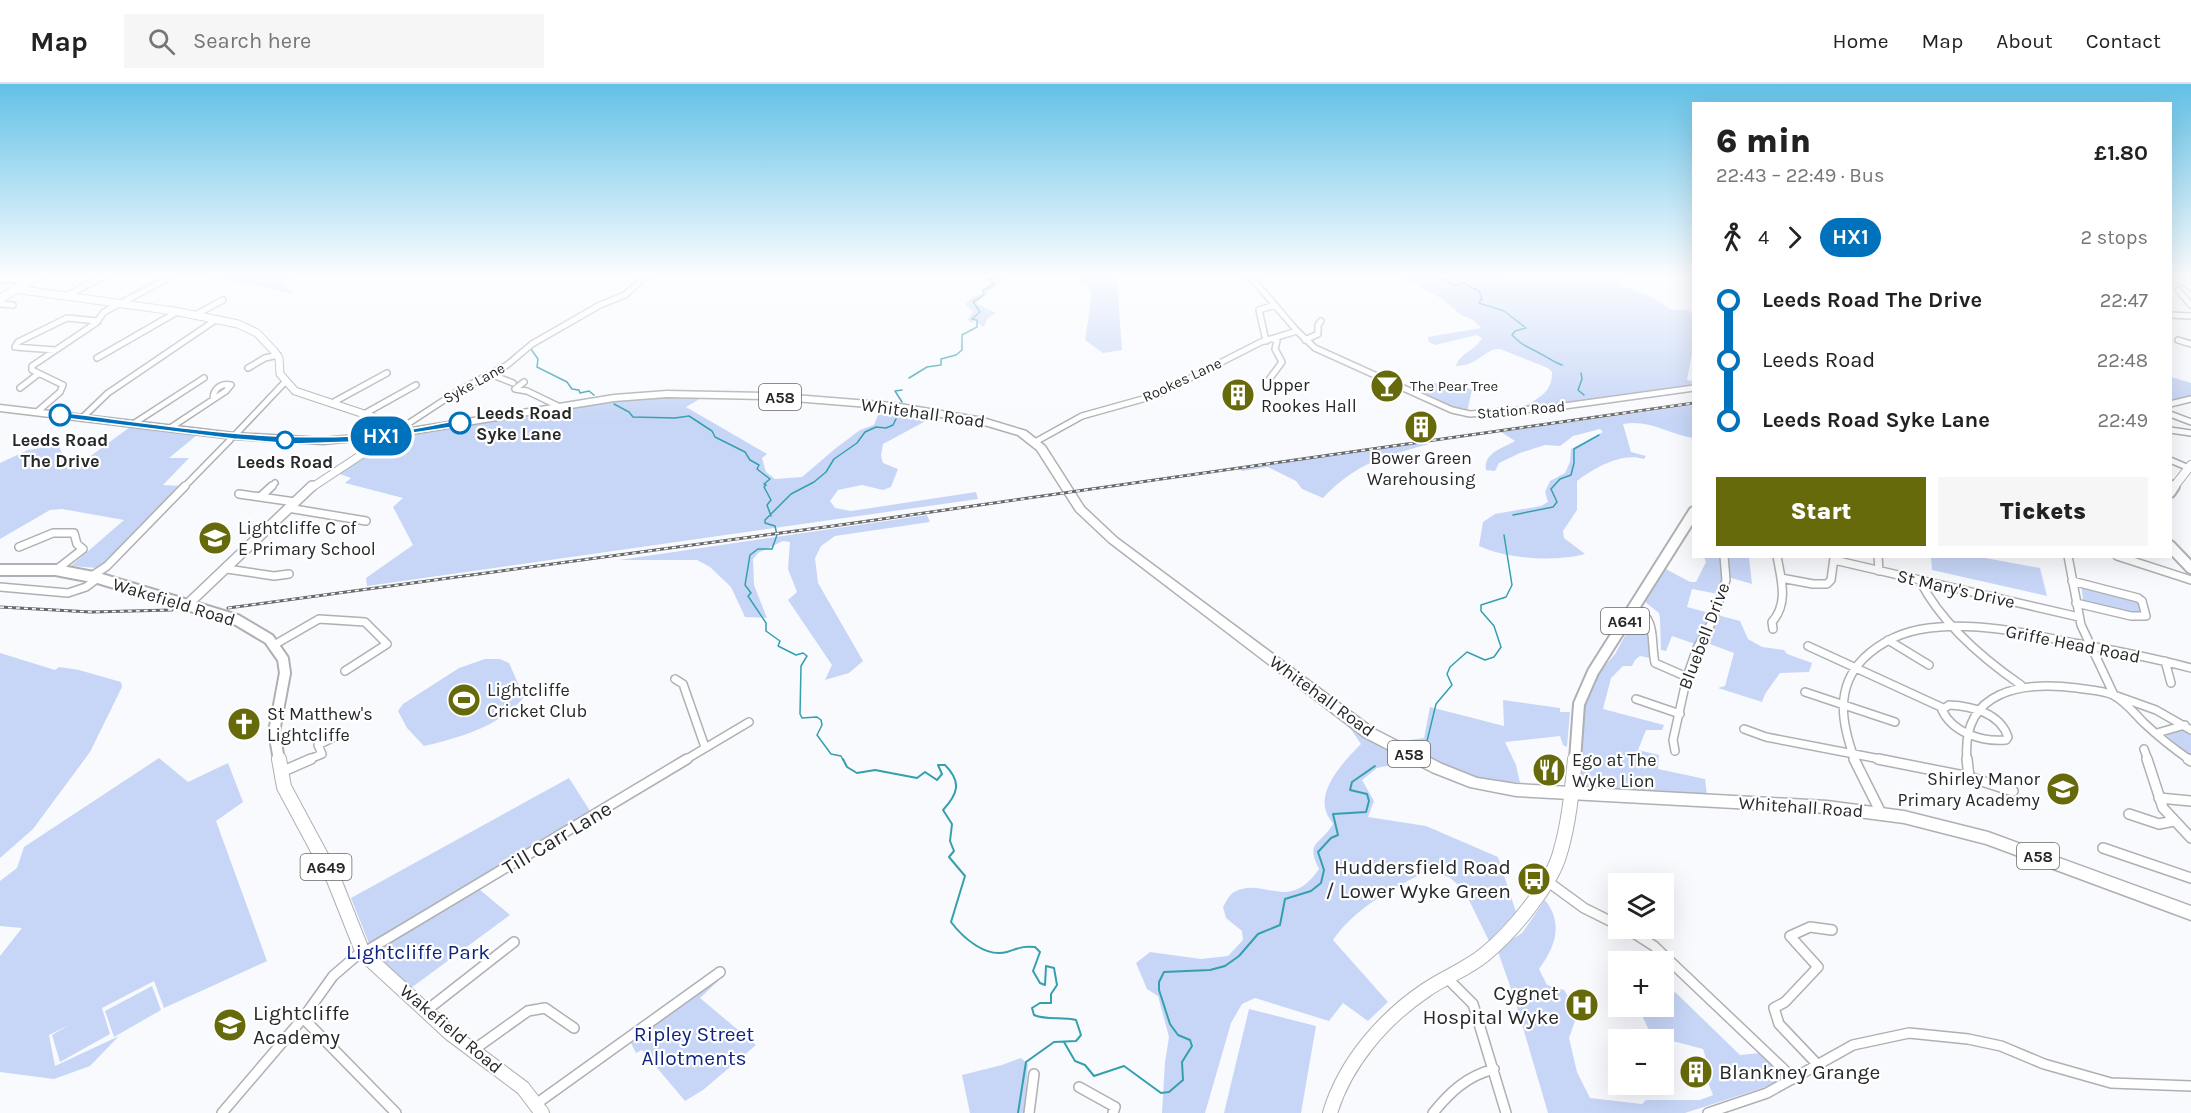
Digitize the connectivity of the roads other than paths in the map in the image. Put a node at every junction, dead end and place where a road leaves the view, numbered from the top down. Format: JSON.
{"nodes":[{"id":1,"x":55,"y":324,"type":"edge"},
{"id":2,"x":94,"y":324,"type":"edge"},
{"id":3,"x":154,"y":324,"type":"edge"},
{"id":4,"x":210,"y":324,"type":"edge"},
{"id":5,"x":237,"y":324,"type":"edge"},
{"id":6,"x":567,"y":324,"type":"edge"},
{"id":7,"x":1262,"y":324,"type":"edge"},
{"id":8,"x":1291,"y":324,"type":"edge"},
{"id":9,"x":1319,"y":324,"type":"edge"},
{"id":10,"x":1297,"y":331,"type":"junction"},
{"id":11,"x":1273,"y":339,"type":"junction"},
{"id":12,"x":1305,"y":340,"type":"junction"},
{"id":13,"x":2178,"y":340,"type":"dead end"},
{"id":14,"x":1266,"y":341,"type":"junction"},
{"id":15,"x":2191,"y":344,"type":"edge"},
{"id":16,"x":55,"y":350,"type":"junction"},
{"id":17,"x":278,"y":355,"type":"junction"},
{"id":18,"x":97,"y":358,"type":"dead end"},
{"id":19,"x":248,"y":368,"type":"dead end"},
{"id":20,"x":387,"y":373,"type":"dead end"},
{"id":21,"x":39,"y":374,"type":"junction"},
{"id":22,"x":490,"y":374,"type":"junction"},
{"id":23,"x":204,"y":378,"type":"dead end"},
{"id":24,"x":285,"y":382,"type":"junction"},
{"id":25,"x":524,"y":382,"type":"dead end"},
{"id":26,"x":513,"y":383,"type":"dead end"},
{"id":27,"x":416,"y":385,"type":"dead end"},
{"id":28,"x":1265,"y":386,"type":"dead end"},
{"id":29,"x":20,"y":388,"type":"dead end"},
{"id":30,"x":1692,"y":388,"type":"edge"},
{"id":31,"x":213,"y":399,"type":"dead end"},
{"id":32,"x":2191,"y":399,"type":"edge"},
{"id":33,"x":332,"y":403,"type":"junction"},
{"id":34,"x":2172,"y":404,"type":"edge"},
{"id":35,"x":558,"y":406,"type":"junction"},
{"id":36,"x":0,"y":408,"type":"edge"},
{"id":37,"x":38,"y":412,"type":"junction"},
{"id":38,"x":364,"y":414,"type":"junction"},
{"id":39,"x":2172,"y":415,"type":"edge"},
{"id":40,"x":82,"y":418,"type":"junction"},
{"id":41,"x":2191,"y":422,"type":"edge"},
{"id":42,"x":133,"y":424,"type":"junction"},
{"id":43,"x":403,"y":427,"type":"junction"},
{"id":44,"x":170,"y":428,"type":"junction"},
{"id":45,"x":2172,"y":430,"type":"edge"},
{"id":46,"x":2191,"y":433,"type":"edge"},
{"id":47,"x":390,"y":435,"type":"junction"},
{"id":48,"x":232,"y":438,"type":"junction"},
{"id":49,"x":1035,"y":442,"type":"junction"},
{"id":50,"x":2172,"y":461,"type":"edge"},
{"id":51,"x":2190,"y":466,"type":"edge"},
{"id":52,"x":2187,"y":478,"type":"edge"},
{"id":53,"x":275,"y":483,"type":"dead end"},
{"id":54,"x":2172,"y":490,"type":"edge"},
{"id":55,"x":239,"y":494,"type":"dead end"},
{"id":56,"x":260,"y":497,"type":"junction"},
{"id":57,"x":291,"y":505,"type":"junction"},
{"id":58,"x":1692,"y":515,"type":"edge"},
{"id":59,"x":366,"y":521,"type":"dead end"},
{"id":60,"x":32,"y":544,"type":"junction"},
{"id":61,"x":20,"y":548,"type":"dead end"},
{"id":62,"x":2172,"y":550,"type":"edge"},
{"id":63,"x":36,"y":551,"type":"dead end"},
{"id":64,"x":1724,"y":558,"type":"edge"},
{"id":65,"x":1777,"y":558,"type":"edge"},
{"id":66,"x":1834,"y":558,"type":"edge"},
{"id":67,"x":1878,"y":558,"type":"edge"},
{"id":68,"x":2068,"y":558,"type":"edge"},
{"id":69,"x":2123,"y":558,"type":"edge"},
{"id":70,"x":2191,"y":568,"type":"edge"},
{"id":71,"x":228,"y":569,"type":"junction"},
{"id":72,"x":0,"y":570,"type":"edge"},
{"id":73,"x":56,"y":570,"type":"junction"},
{"id":74,"x":1879,"y":571,"type":"junction"},
{"id":75,"x":289,"y":574,"type":"dead end"},
{"id":76,"x":95,"y":577,"type":"junction"},
{"id":77,"x":1781,"y":578,"type":"junction"},
{"id":78,"x":2191,"y":580,"type":"edge"},
{"id":79,"x":1920,"y":581,"type":"junction"},
{"id":80,"x":2072,"y":581,"type":"junction"},
{"id":81,"x":0,"y":587,"type":"edge"},
{"id":82,"x":2076,"y":603,"type":"junction"},
{"id":83,"x":188,"y":604,"type":"junction"},
{"id":84,"x":1634,"y":607,"type":"junction"},
{"id":85,"x":2079,"y":617,"type":"junction"},
{"id":86,"x":1954,"y":626,"type":"junction"},
{"id":87,"x":1773,"y":629,"type":"dead end"},
{"id":88,"x":1888,"y":640,"type":"junction"},
{"id":89,"x":274,"y":645,"type":"junction"},
{"id":90,"x":2090,"y":645,"type":"junction"},
{"id":91,"x":1808,"y":646,"type":"dead end"},
{"id":92,"x":2164,"y":661,"type":"junction"},
{"id":93,"x":1929,"y":665,"type":"dead end"},
{"id":94,"x":1855,"y":667,"type":"junction"},
{"id":95,"x":2191,"y":669,"type":"edge"},
{"id":96,"x":345,"y":671,"type":"dead end"},
{"id":97,"x":1687,"y":677,"type":"junction"},
{"id":98,"x":675,"y":679,"type":"dead end"},
{"id":99,"x":2170,"y":683,"type":"dead end"},
{"id":100,"x":2021,"y":685,"type":"junction"},
{"id":101,"x":1805,"y":692,"type":"dead end"},
{"id":102,"x":2114,"y":695,"type":"junction"},
{"id":103,"x":1636,"y":699,"type":"dead end"},
{"id":104,"x":1842,"y":704,"type":"junction"},
{"id":105,"x":1943,"y":708,"type":"junction"},
{"id":106,"x":1980,"y":712,"type":"junction"},
{"id":107,"x":1680,"y":714,"type":"junction"},
{"id":108,"x":749,"y":722,"type":"dead end"},
{"id":109,"x":1895,"y":722,"type":"dead end"},
{"id":110,"x":2189,"y":726,"type":"edge"},
{"id":111,"x":1744,"y":729,"type":"dead end"},
{"id":112,"x":1969,"y":733,"type":"junction"},
{"id":113,"x":2157,"y":733,"type":"junction"},
{"id":114,"x":336,"y":735,"type":"dead end"},
{"id":115,"x":705,"y":747,"type":"junction"},
{"id":116,"x":2144,"y":749,"type":"dead end"},
{"id":117,"x":1674,"y":751,"type":"dead end"},
{"id":118,"x":1853,"y":754,"type":"junction"},
{"id":119,"x":2191,"y":761,"type":"edge"},
{"id":120,"x":281,"y":772,"type":"junction"},
{"id":121,"x":1969,"y":777,"type":"junction"},
{"id":122,"x":2013,"y":791,"type":"dead end"},
{"id":123,"x":1572,"y":795,"type":"junction"},
{"id":124,"x":2159,"y":798,"type":"junction"},
{"id":125,"x":2191,"y":801,"type":"edge"},
{"id":126,"x":1881,"y":813,"type":"junction"},
{"id":127,"x":2129,"y":814,"type":"dead end"},
{"id":128,"x":2174,"y":821,"type":"junction"},
{"id":129,"x":2191,"y":838,"type":"edge"},
{"id":130,"x":2103,"y":848,"type":"dead end"},
{"id":131,"x":2191,"y":879,"type":"edge"},
{"id":132,"x":1547,"y":881,"type":"junction"},
{"id":133,"x":2191,"y":912,"type":"edge"},
{"id":134,"x":1608,"y":920,"type":"edge"},
{"id":135,"x":1832,"y":930,"type":"dead end"},
{"id":136,"x":1643,"y":939,"type":"edge"},
{"id":137,"x":514,"y":942,"type":"dead end"},
{"id":138,"x":362,"y":952,"type":"junction"},
{"id":139,"x":720,"y":972,"type":"dead end"},
{"id":140,"x":1447,"y":978,"type":"junction"},
{"id":141,"x":427,"y":1010,"type":"junction"},
{"id":142,"x":303,"y":1018,"type":"junction"},
{"id":143,"x":574,"y":1028,"type":"dead end"},
{"id":144,"x":472,"y":1051,"type":"junction"},
{"id":145,"x":1818,"y":1065,"type":"junction"},
{"id":146,"x":1494,"y":1070,"type":"junction"},
{"id":147,"x":1034,"y":1074,"type":"dead end"},
{"id":148,"x":1794,"y":1079,"type":"junction"},
{"id":149,"x":2191,"y":1086,"type":"edge"},
{"id":150,"x":1079,"y":1087,"type":"dead end"},
{"id":151,"x":539,"y":1108,"type":"edge"},
{"id":152,"x":222,"y":1113,"type":"edge"},
{"id":153,"x":396,"y":1113,"type":"edge"},
{"id":154,"x":1029,"y":1113,"type":"edge"},
{"id":155,"x":1113,"y":1113,"type":"edge"},
{"id":156,"x":1330,"y":1113,"type":"edge"},
{"id":157,"x":1433,"y":1113,"type":"edge"},
{"id":158,"x":1506,"y":1113,"type":"edge"},
{"id":159,"x":1708,"y":1113,"type":"edge"}],
"edges":[{"from":1,"to":16,"type":"street"},
{"from":2,"to":16,"type":"street"},
{"from":3,"to":18,"type":"street"},
{"from":4,"to":40,"type":"street"},
{"from":5,"to":17,"type":"street"},
{"from":6,"to":22,"type":"street","name":"Syke Lane"},
{"from":7,"to":14,"type":"street"},
{"from":8,"to":10,"type":"street","name":"Station Road"},
{"from":9,"to":12,"type":"street"},
{"from":10,"to":11,"type":"street","name":"Rookes Lane"},
{"from":10,"to":12,"type":"street","name":"Station Road"},
{"from":11,"to":14,"type":"street","name":"Rookes Lane"},
{"from":11,"to":28,"type":"street"},
{"from":12,"to":30,"type":"street","name":"Station Road"},
{"from":13,"to":15,"type":"street"},
{"from":14,"to":49,"type":"street","name":"Rookes Lane"},
{"from":16,"to":21,"type":"street"},
{"from":17,"to":19,"type":"street"},
{"from":17,"to":24,"type":"street"},
{"from":20,"to":33,"type":"street"},
{"from":21,"to":29,"type":"street"},
{"from":21,"to":37,"type":"street"},
{"from":22,"to":26,"type":"street"},
{"from":22,"to":43,"type":"street","name":"Syke Lane"},
{"from":23,"to":42,"type":"street"},
{"from":24,"to":33,"type":"street"},
{"from":24,"to":48,"type":"street"},
{"from":25,"to":35,"type":"street"},
{"from":27,"to":38,"type":"street"},
{"from":31,"to":44,"type":"street"},
{"from":32,"to":34,"type":"street"},
{"from":33,"to":38,"type":"street"},
{"from":35,"to":47,"type":"highway","name":"Whitehall Road","number":"A58"},
{"from":35,"to":49,"type":"highway","name":"Whitehall Road","number":"A58"},
{"from":36,"to":37,"type":"highway","number":"A58"},
{"from":37,"to":40,"type":"highway","number":"A58"},
{"from":38,"to":43,"type":"street"},
{"from":39,"to":41,"type":"street"},
{"from":40,"to":42,"type":"highway","number":"A58"},
{"from":42,"to":44,"type":"highway","number":"A58"},
{"from":43,"to":47,"type":"street","name":"Syke Lane"},
{"from":44,"to":48,"type":"highway","number":"A58"},
{"from":45,"to":46,"type":"street"},
{"from":47,"to":48,"type":"highway","number":"A58"},
{"from":47,"to":57,"type":"street","name":"Syke Lane"},
{"from":48,"to":76,"type":"street"},
{"from":49,"to":123,"type":"highway","name":"Whitehall Road","number":"A58"},
{"from":50,"to":51,"type":"street"},
{"from":51,"to":52,"type":"main road"},
{"from":52,"to":54,"type":"main road"},
{"from":53,"to":56,"type":"street"},
{"from":55,"to":56,"type":"street"},
{"from":56,"to":57,"type":"street"},
{"from":57,"to":59,"type":"street"},
{"from":57,"to":71,"type":"street","name":"Syke Lane"},
{"from":58,"to":84,"type":"main road","number":"A641"},
{"from":60,"to":61,"type":"street"},
{"from":60,"to":63,"type":"street"},
{"from":60,"to":73,"type":"street"},
{"from":62,"to":70,"type":"main road"},
{"from":64,"to":97,"type":"street","name":"Bluebell Drive"},
{"from":65,"to":77,"type":"street"},
{"from":66,"to":74,"type":"street","name":"St Mary's Drive"},
{"from":66,"to":77,"type":"street"},
{"from":67,"to":74,"type":"street"},
{"from":68,"to":80,"type":"street"},
{"from":69,"to":78,"type":"street"},
{"from":71,"to":75,"type":"street"},
{"from":71,"to":83,"type":"street","name":"Syke Lane"},
{"from":72,"to":73,"type":"main road","name":"Wakefield Road"},
{"from":73,"to":76,"type":"main road","name":"Wakefield Road"},
{"from":74,"to":79,"type":"street","name":"St Mary's Drive"},
{"from":76,"to":81,"type":"street"},
{"from":76,"to":83,"type":"main road","name":"Wakefield Road"},
{"from":77,"to":87,"type":"street"},
{"from":79,"to":85,"type":"street","name":"St Mary's Drive"},
{"from":79,"to":86,"type":"street"},
{"from":80,"to":82,"type":"street"},
{"from":80,"to":82,"type":"street"},
{"from":82,"to":85,"type":"street"},
{"from":83,"to":89,"type":"main road","name":"Wakefield Road"},
{"from":84,"to":97,"type":"street"},
{"from":84,"to":123,"type":"main road","number":"A641"},
{"from":85,"to":90,"type":"street"},
{"from":86,"to":88,"type":"street","name":"Griffe Head Road"},
{"from":86,"to":90,"type":"street","name":"Griffe Head Road"},
{"from":86,"to":100,"type":"street"},
{"from":88,"to":93,"type":"street"},
{"from":88,"to":94,"type":"street"},
{"from":89,"to":96,"type":"street"},
{"from":89,"to":120,"type":"main road","name":"Wakefield Road","number":"A649"},
{"from":90,"to":92,"type":"street","name":"Griffe Head Road"},
{"from":90,"to":102,"type":"street"},
{"from":91,"to":94,"type":"street"},
{"from":92,"to":95,"type":"street","name":"Griffe Head Road"},
{"from":92,"to":99,"type":"street"},
{"from":94,"to":104,"type":"street"},
{"from":94,"to":105,"type":"street"},
{"from":97,"to":107,"type":"street","name":"Bluebell Drive"},
{"from":98,"to":115,"type":"street"},
{"from":100,"to":102,"type":"street"},
{"from":100,"to":106,"type":"street"},
{"from":101,"to":104,"type":"street"},
{"from":102,"to":110,"type":"street"},
{"from":102,"to":113,"type":"street"},
{"from":103,"to":107,"type":"street"},
{"from":104,"to":109,"type":"street"},
{"from":104,"to":118,"type":"street"},
{"from":105,"to":106,"type":"street"},
{"from":105,"to":112,"type":"street"},
{"from":106,"to":112,"type":"street"},
{"from":106,"to":112,"type":"street"},
{"from":107,"to":117,"type":"street","name":"Bluebell Drive"},
{"from":108,"to":115,"type":"street","name":"Till Carr Lane"},
{"from":110,"to":113,"type":"street"},
{"from":111,"to":118,"type":"street"},
{"from":112,"to":121,"type":"street"},
{"from":113,"to":119,"type":"street"},
{"from":114,"to":120,"type":"street"},
{"from":115,"to":138,"type":"street","name":"Till Carr Lane"},
{"from":116,"to":124,"type":"street"},
{"from":118,"to":121,"type":"street"},
{"from":118,"to":126,"type":"street"},
{"from":120,"to":138,"type":"main road","name":"Wakefield Road","number":"A649"},
{"from":121,"to":122,"type":"street"},
{"from":123,"to":126,"type":"highway","name":"Whitehall Road","number":"A58"},
{"from":123,"to":132,"type":"main road","number":"A641"},
{"from":124,"to":125,"type":"street"},
{"from":124,"to":128,"type":"street"},
{"from":126,"to":133,"type":"highway","name":"Whitehall Road","number":"A58"},
{"from":127,"to":128,"type":"street"},
{"from":128,"to":129,"type":"street"},
{"from":130,"to":131,"type":"street"},
{"from":132,"to":134,"type":"street"},
{"from":132,"to":140,"type":"main road","number":"A641"},
{"from":135,"to":145,"type":"street"},
{"from":136,"to":148,"type":"street"},
{"from":137,"to":141,"type":"street"},
{"from":138,"to":141,"type":"main road","name":"Wakefield Road","number":"A649"},
{"from":138,"to":142,"type":"street","name":"Till Carr Lane"},
{"from":139,"to":151,"type":"street"},
{"from":140,"to":146,"type":"street"},
{"from":140,"to":156,"type":"main road","number":"A641"},
{"from":141,"to":144,"type":"main road","name":"Wakefield Road","number":"A649"},
{"from":142,"to":152,"type":"street","name":"Till Carr Lane"},
{"from":142,"to":153,"type":"street"},
{"from":143,"to":144,"type":"street"},
{"from":144,"to":151,"type":"main road","name":"Wakefield Road","number":"A649"},
{"from":145,"to":148,"type":"street"},
{"from":145,"to":149,"type":"street"},
{"from":146,"to":157,"type":"street"},
{"from":146,"to":158,"type":"street"},
{"from":147,"to":154,"type":"street"},
{"from":148,"to":159,"type":"street"},
{"from":150,"to":155,"type":"street"}]}
